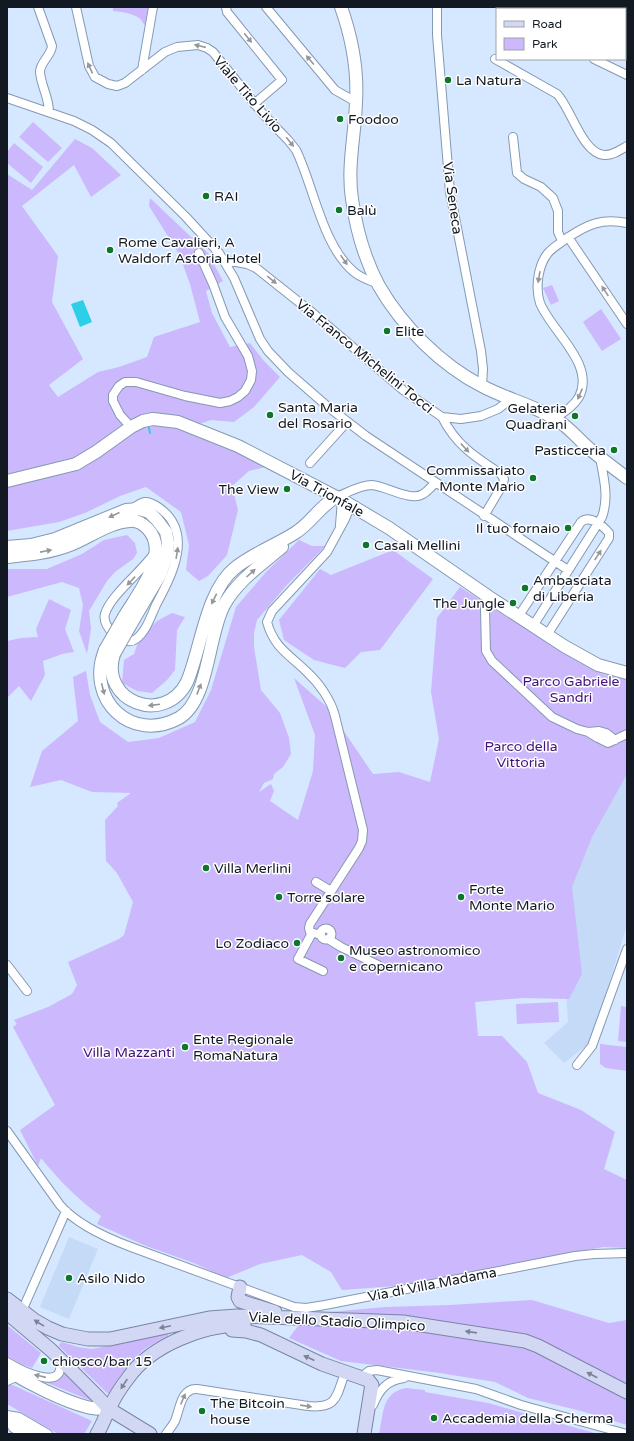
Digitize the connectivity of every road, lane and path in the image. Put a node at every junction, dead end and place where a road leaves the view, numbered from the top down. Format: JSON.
{"nodes":[{"id":1,"x":38,"y":7,"type":"edge"},
{"id":2,"x":76,"y":7,"type":"edge"},
{"id":3,"x":153,"y":7,"type":"edge"},
{"id":4,"x":226,"y":7,"type":"edge"},
{"id":5,"x":266,"y":7,"type":"edge"},
{"id":6,"x":341,"y":7,"type":"edge"},
{"id":7,"x":437,"y":7,"type":"edge"},
{"id":8,"x":497,"y":60,"type":"edge"},
{"id":9,"x":596,"y":60,"type":"edge"},
{"id":10,"x":142,"y":70,"type":"junction"},
{"id":11,"x":627,"y":75,"type":"edge"},
{"id":12,"x":357,"y":97,"type":"junction"},
{"id":13,"x":7,"y":98,"type":"edge"},
{"id":14,"x":254,"y":104,"type":"junction"},
{"id":15,"x":49,"y":112,"type":"junction"},
{"id":16,"x":513,"y":137,"type":"dead end"},
{"id":17,"x":627,"y":146,"type":"edge"},
{"id":18,"x":627,"y":223,"type":"edge"},
{"id":19,"x":563,"y":241,"type":"junction"},
{"id":20,"x":198,"y":253,"type":"dead end"},
{"id":21,"x":225,"y":260,"type":"junction"},
{"id":22,"x":379,"y":284,"type":"junction"},
{"id":23,"x":627,"y":324,"type":"edge"},
{"id":24,"x":482,"y":386,"type":"junction"},
{"id":25,"x":511,"y":399,"type":"junction"},
{"id":26,"x":442,"y":417,"type":"junction"},
{"id":27,"x":554,"y":418,"type":"junction"},
{"id":28,"x":347,"y":422,"type":"junction"},
{"id":29,"x":130,"y":427,"type":"junction"},
{"id":30,"x":600,"y":458,"type":"junction"},
{"id":31,"x":310,"y":463,"type":"dead end"},
{"id":32,"x":627,"y":478,"type":"edge"},
{"id":33,"x":7,"y":481,"type":"edge"},
{"id":34,"x":435,"y":483,"type":"junction"},
{"id":35,"x":343,"y":501,"type":"junction"},
{"id":36,"x":132,"y":509,"type":"junction"},
{"id":37,"x":484,"y":516,"type":"junction"},
{"id":38,"x":598,"y":524,"type":"junction"},
{"id":39,"x":297,"y":532,"type":"junction"},
{"id":40,"x":7,"y":547,"type":"edge"},
{"id":41,"x":156,"y":551,"type":"junction"},
{"id":42,"x":7,"y":557,"type":"edge"},
{"id":43,"x":555,"y":561,"type":"junction"},
{"id":44,"x":568,"y":570,"type":"junction"},
{"id":45,"x":489,"y":597,"type":"junction"},
{"id":46,"x":518,"y":616,"type":"junction"},
{"id":47,"x":127,"y":621,"type":"junction"},
{"id":48,"x":533,"y":626,"type":"junction"},
{"id":49,"x":547,"y":635,"type":"junction"},
{"id":50,"x":110,"y":652,"type":"junction"},
{"id":51,"x":627,"y":673,"type":"edge"},
{"id":52,"x":627,"y":734,"type":"edge"},
{"id":53,"x":316,"y":882,"type":"dead end"},
{"id":54,"x":331,"y":892,"type":"junction"},
{"id":55,"x":312,"y":933,"type":"junction"},
{"id":56,"x":627,"y":949,"type":"edge"},
{"id":57,"x":7,"y":965,"type":"edge"},
{"id":58,"x":378,"y":965,"type":"dead end"},
{"id":59,"x":323,"y":971,"type":"dead end"},
{"id":60,"x":27,"y":991,"type":"dead end"},
{"id":61,"x":577,"y":1065,"type":"dead end"},
{"id":62,"x":7,"y":1131,"type":"edge"},
{"id":63,"x":66,"y":1211,"type":"junction"},
{"id":64,"x":627,"y":1253,"type":"edge"},
{"id":65,"x":240,"y":1287,"type":"junction"},
{"id":66,"x":7,"y":1299,"type":"edge"},
{"id":67,"x":15,"y":1314,"type":"edge"},
{"id":68,"x":306,"y":1319,"type":"junction"},
{"id":69,"x":200,"y":1332,"type":"junction"},
{"id":70,"x":59,"y":1358,"type":"junction"},
{"id":71,"x":7,"y":1362,"type":"edge"},
{"id":72,"x":345,"y":1372,"type":"junction"},
{"id":73,"x":11,"y":1376,"type":"edge"},
{"id":74,"x":361,"y":1376,"type":"junction"},
{"id":75,"x":412,"y":1378,"type":"junction"},
{"id":76,"x":627,"y":1392,"type":"edge"},
{"id":77,"x":109,"y":1409,"type":"junction"},
{"id":78,"x":7,"y":1417,"type":"edge"},
{"id":79,"x":367,"y":1420,"type":"junction"},
{"id":80,"x":22,"y":1434,"type":"edge"},
{"id":81,"x":35,"y":1434,"type":"edge"},
{"id":82,"x":48,"y":1434,"type":"edge"},
{"id":83,"x":97,"y":1434,"type":"edge"},
{"id":84,"x":150,"y":1434,"type":"edge"},
{"id":85,"x":166,"y":1434,"type":"edge"},
{"id":86,"x":364,"y":1434,"type":"edge"},
{"id":87,"x":627,"y":1434,"type":"edge"}],
"edges":[{"from":1,"to":15,"type":"street"},
{"from":10,"to":2,"type":"street","name":"Viale Tito Livio","one_way":true},
{"from":3,"to":10,"type":"street"},
{"from":4,"to":14,"type":"street","one_way":true},
{"from":12,"to":5,"type":"street","one_way":true},
{"from":6,"to":12,"type":"main road"},
{"from":7,"to":24,"type":"street","name":"Via Seneca"},
{"from":8,"to":17,"type":"street"},
{"from":9,"to":11,"type":"street"},
{"from":14,"to":10,"type":"street","name":"Viale Tito Livio","one_way":true},
{"from":12,"to":22,"type":"main road"},
{"from":13,"to":15,"type":"street"},
{"from":14,"to":22,"type":"street","name":"Viale Tito Livio","one_way":true},
{"from":15,"to":21,"type":"street"},
{"from":16,"to":19,"type":"street"},
{"from":18,"to":19,"type":"street"},
{"from":23,"to":19,"type":"street","one_way":true},
{"from":19,"to":27,"type":"street","one_way":true},
{"from":20,"to":29,"type":"street"},
{"from":21,"to":26,"type":"street","name":"Via Franco Michelini Tocci","one_way":true},
{"from":21,"to":28,"type":"street"},
{"from":22,"to":24,"type":"main road"},
{"from":24,"to":25,"type":"main road"},
{"from":25,"to":26,"type":"street","name":"Via Franco Michelini Tocci"},
{"from":25,"to":27,"type":"main road"},
{"from":26,"to":37,"type":"street","one_way":true},
{"from":27,"to":30,"type":"main road"},
{"from":28,"to":31,"type":"street"},
{"from":28,"to":34,"type":"street"},
{"from":29,"to":33,"type":"main road","name":"Via Trionfale"},
{"from":29,"to":35,"type":"main road","name":"Via Trionfale"},
{"from":30,"to":32,"type":"main road"},
{"from":30,"to":38,"type":"street"},
{"from":34,"to":35,"type":"street"},
{"from":34,"to":37,"type":"street"},
{"from":35,"to":39,"type":"main road"},
{"from":35,"to":45,"type":"main road","name":"Via Trionfale"},
{"from":35,"to":54,"type":"street"},
{"from":36,"to":40,"type":"main road","one_way":true},
{"from":41,"to":36,"type":"street","one_way":true},
{"from":36,"to":47,"type":"main road"},
{"from":37,"to":43,"type":"street"},
{"from":38,"to":43,"type":"street"},
{"from":38,"to":44,"type":"street"},
{"from":49,"to":38,"type":"street","one_way":true},
{"from":39,"to":50,"type":"main road","one_way":true},
{"from":50,"to":39,"type":"main road","one_way":true},
{"from":42,"to":41,"type":"main road","one_way":true},
{"from":41,"to":47,"type":"main road"},
{"from":43,"to":44,"type":"street"},
{"from":43,"to":46,"type":"street"},
{"from":44,"to":48,"type":"street"},
{"from":45,"to":46,"type":"main road","name":"Via Trionfale"},
{"from":45,"to":52,"type":"street"},
{"from":46,"to":48,"type":"main road","name":"Via Trionfale"},
{"from":47,"to":50,"type":"main road","bridge":true},
{"from":48,"to":49,"type":"main road","name":"Via Trionfale"},
{"from":49,"to":51,"type":"main road","name":"Via Trionfale"},
{"from":53,"to":54,"type":"street"},
{"from":54,"to":55,"type":"street"},
{"from":55,"to":58,"type":"street"},
{"from":55,"to":59,"type":"street"},
{"from":56,"to":61,"type":"street"},
{"from":57,"to":60,"type":"street"},
{"from":62,"to":63,"type":"street","name":"Via di Villa Madama"},
{"from":63,"to":65,"type":"street","name":"Via di Villa Madama"},
{"from":63,"to":67,"type":"street"},
{"from":64,"to":65,"type":"street","name":"Via di Villa Madama"},
{"from":65,"to":68,"type":"main road"},
{"from":66,"to":67,"type":"main road"},
{"from":68,"to":67,"type":"main road","name":"Viale dello Stadio Olimpico","one_way":true},
{"from":67,"to":70,"type":"main road"},
{"from":68,"to":69,"type":"main road"},
{"from":76,"to":68,"type":"main road","name":"Viale dello Stadio Olimpico","one_way":true},
{"from":72,"to":69,"type":"main road","one_way":true},
{"from":69,"to":77,"type":"main road","one_way":true},
{"from":70,"to":71,"type":"street","one_way":true},
{"from":70,"to":77,"type":"main road"},
{"from":72,"to":74,"type":"main road"},
{"from":85,"to":72,"type":"street","one_way":true},
{"from":73,"to":77,"type":"main road"},
{"from":74,"to":75,"type":"street"},
{"from":74,"to":79,"type":"main road"},
{"from":75,"to":79,"type":"street"},
{"from":75,"to":87,"type":"street"},
{"from":77,"to":83,"type":"main road"},
{"from":77,"to":84,"type":"main road"},
{"from":78,"to":80,"type":"street"},
{"from":78,"to":81,"type":"street"},
{"from":78,"to":82,"type":"street"},
{"from":79,"to":86,"type":"main road"}]}
